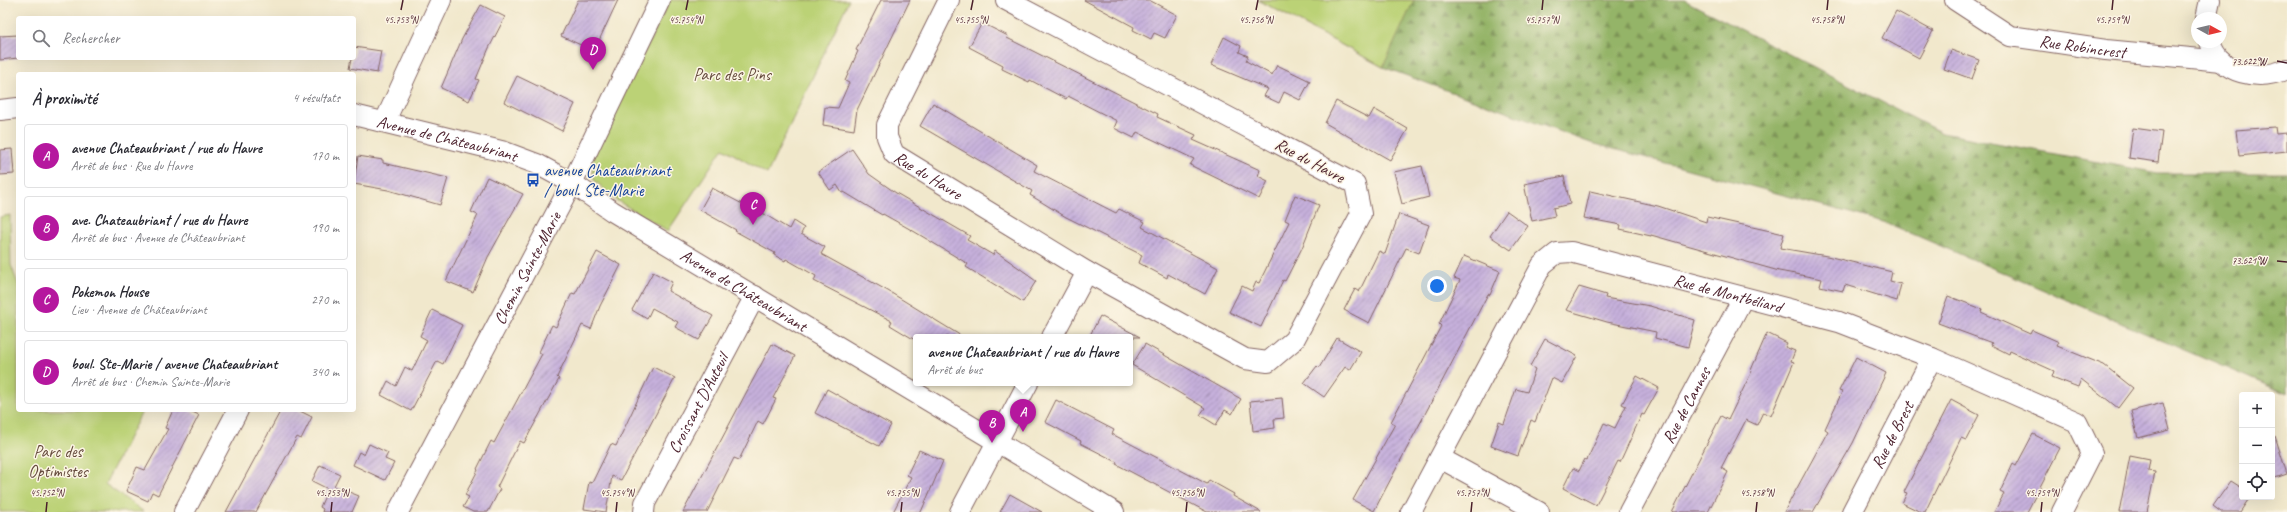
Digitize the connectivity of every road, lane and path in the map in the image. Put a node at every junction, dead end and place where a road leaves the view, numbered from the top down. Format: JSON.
{"nodes":[{"id":1,"x":441,"y":0,"type":"edge"},
{"id":2,"x":660,"y":0,"type":"edge"},
{"id":3,"x":949,"y":0,"type":"edge"},
{"id":4,"x":1006,"y":0,"type":"edge"},
{"id":5,"x":1955,"y":0,"type":"edge"},
{"id":6,"x":2210,"y":0,"type":"edge"},
{"id":7,"x":2207,"y":12,"type":"edge"},
{"id":8,"x":2214,"y":48,"type":"edge"},
{"id":9,"x":2222,"y":61,"type":"junction"},
{"id":10,"x":2287,"y":69,"type":"edge"},
{"id":11,"x":16,"y":108,"type":"edge"},
{"id":12,"x":0,"y":110,"type":"edge"},
{"id":13,"x":356,"y":115,"type":"edge"},
{"id":14,"x":385,"y":121,"type":"junction"},
{"id":15,"x":572,"y":183,"type":"junction"},
{"id":16,"x":1086,"y":272,"type":"junction"},
{"id":17,"x":755,"y":296,"type":"junction"},
{"id":18,"x":1743,"y":298,"type":"junction"},
{"id":19,"x":1054,"y":334,"type":"edge"},
{"id":20,"x":1932,"y":358,"type":"junction"},
{"id":21,"x":1026,"y":386,"type":"edge"},
{"id":22,"x":237,"y":412,"type":"edge"},
{"id":23,"x":996,"y":443,"type":"junction"},
{"id":24,"x":1440,"y":458,"type":"junction"},
{"id":25,"x":184,"y":512,"type":"edge"},
{"id":26,"x":398,"y":512,"type":"edge"},
{"id":27,"x":644,"y":512,"type":"edge"},
{"id":28,"x":960,"y":512,"type":"edge"},
{"id":29,"x":1114,"y":512,"type":"edge"},
{"id":30,"x":1411,"y":512,"type":"edge"},
{"id":31,"x":1539,"y":512,"type":"edge"},
{"id":32,"x":1629,"y":512,"type":"edge"},
{"id":33,"x":1852,"y":512,"type":"edge"},
{"id":34,"x":2062,"y":512,"type":"edge"}],
"edges":[{"from":1,"to":14,"type":"street"},
{"from":2,"to":15,"type":"street","name":"Chemin Sainte-Marie"},
{"from":3,"to":16,"type":"street","name":"Rue du Havre"},
{"from":4,"to":16,"type":"street","name":"Rue du Havre"},
{"from":5,"to":9,"type":"street","name":"Rue Robincrest"},
{"from":6,"to":7,"type":"street"},
{"from":8,"to":9,"type":"street","name":"Rue Robincrest"},
{"from":9,"to":10,"type":"street","name":"Rue Robincrest"},
{"from":11,"to":12,"type":"street"},
{"from":13,"to":14,"type":"street","name":"Avenue de Châteaubriant"},
{"from":14,"to":15,"type":"street","name":"Avenue de Châteaubriant"},
{"from":15,"to":17,"type":"street","name":"Avenue de Châteaubriant"},
{"from":15,"to":26,"type":"street","name":"Chemin Sainte-Marie"},
{"from":16,"to":19,"type":"street"},
{"from":17,"to":23,"type":"street","name":"Avenue de Châteaubriant"},
{"from":17,"to":27,"type":"street","name":"Croissant D'Auteuil"},
{"from":18,"to":20,"type":"street","name":"Rue de Montbéliard"},
{"from":18,"to":24,"type":"street","name":"Rue de Montbéliard"},
{"from":18,"to":32,"type":"street","name":"Rue de Cannes"},
{"from":20,"to":33,"type":"street","name":"Rue de Brest"},
{"from":20,"to":34,"type":"street","name":"Rue de Montbéliard"},
{"from":21,"to":23,"type":"street"},
{"from":22,"to":25,"type":"street"},
{"from":23,"to":28,"type":"street"},
{"from":23,"to":29,"type":"street","name":"Avenue de Châteaubriant"},
{"from":24,"to":30,"type":"street","name":"Rue de Montbéliard"},
{"from":24,"to":31,"type":"street"}]}
